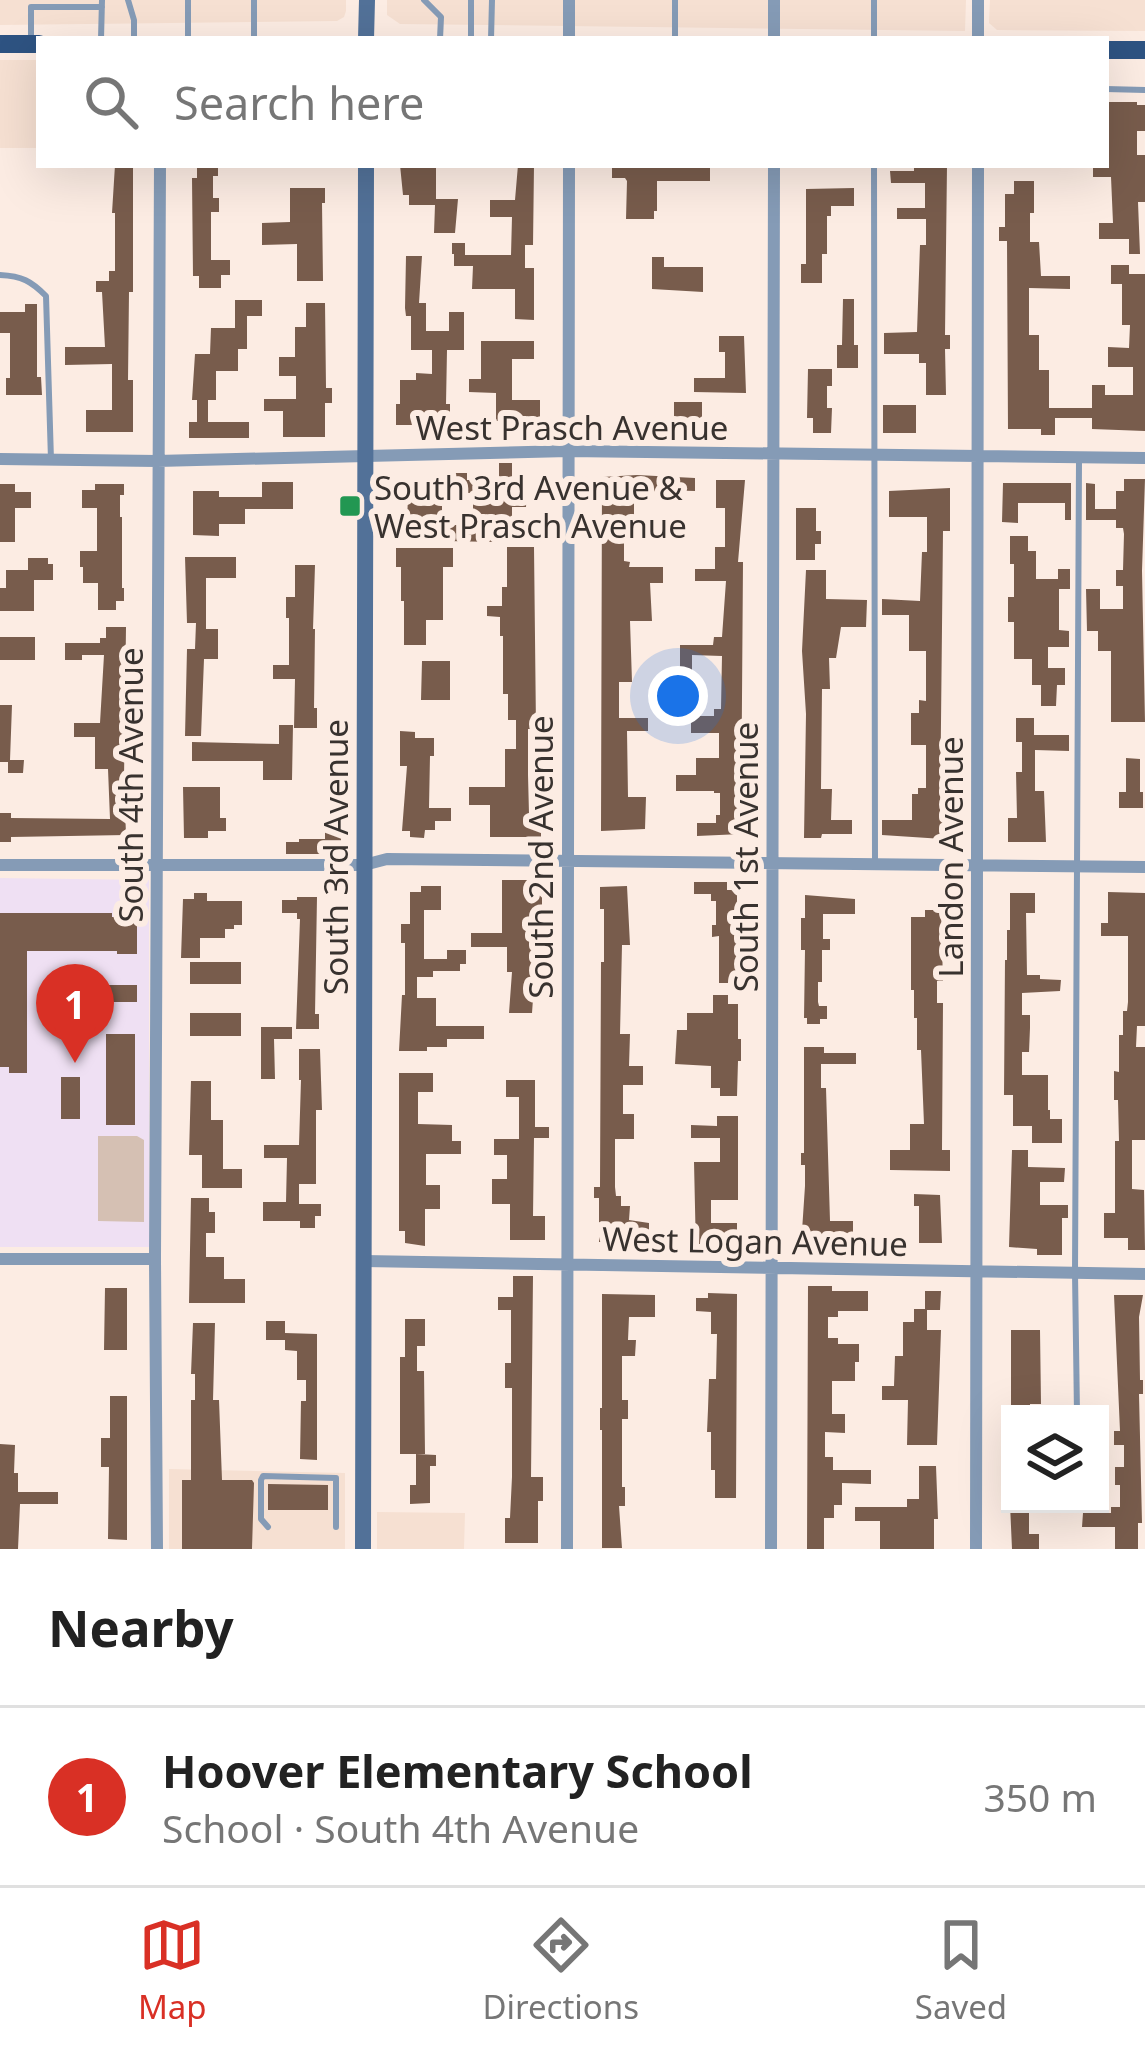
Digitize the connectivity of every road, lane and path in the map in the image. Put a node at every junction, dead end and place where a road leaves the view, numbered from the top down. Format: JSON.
{"nodes":[{"id":1,"x":128,"y":0,"type":"edge"},
{"id":2,"x":188,"y":0,"type":"edge"},
{"id":3,"x":254,"y":0,"type":"edge"},
{"id":4,"x":367,"y":0,"type":"edge"},
{"id":5,"x":424,"y":0,"type":"edge"},
{"id":6,"x":471,"y":0,"type":"edge"},
{"id":7,"x":492,"y":0,"type":"edge"},
{"id":8,"x":569,"y":0,"type":"edge"},
{"id":9,"x":675,"y":0,"type":"edge"},
{"id":10,"x":774,"y":0,"type":"edge"},
{"id":11,"x":874,"y":0,"type":"edge"},
{"id":12,"x":978,"y":0,"type":"edge"},
{"id":13,"x":102,"y":4,"type":"edge"},
{"id":14,"x":101,"y":36,"type":"edge"},
{"id":15,"x":134,"y":36,"type":"edge"},
{"id":16,"x":188,"y":36,"type":"edge"},
{"id":17,"x":254,"y":36,"type":"edge"},
{"id":18,"x":366,"y":36,"type":"edge"},
{"id":19,"x":440,"y":36,"type":"edge"},
{"id":20,"x":471,"y":36,"type":"edge"},
{"id":21,"x":491,"y":36,"type":"edge"},
{"id":22,"x":569,"y":36,"type":"edge"},
{"id":23,"x":675,"y":36,"type":"edge"},
{"id":24,"x":774,"y":36,"type":"edge"},
{"id":25,"x":874,"y":36,"type":"edge"},
{"id":26,"x":978,"y":36,"type":"edge"},
{"id":27,"x":0,"y":44,"type":"edge"},
{"id":28,"x":35,"y":44,"type":"edge"},
{"id":29,"x":1109,"y":50,"type":"edge"},
{"id":30,"x":1145,"y":50,"type":"edge"},
{"id":31,"x":1109,"y":89,"type":"edge"},
{"id":32,"x":1145,"y":90,"type":"edge"},
{"id":33,"x":160,"y":168,"type":"edge"},
{"id":34,"x":366,"y":168,"type":"edge"},
{"id":35,"x":569,"y":168,"type":"edge"},
{"id":36,"x":774,"y":168,"type":"edge"},
{"id":37,"x":874,"y":168,"type":"edge"},
{"id":38,"x":978,"y":168,"type":"edge"},
{"id":39,"x":0,"y":275,"type":"edge"},
{"id":40,"x":568,"y":452,"type":"junction"},
{"id":41,"x":775,"y":453,"type":"junction"},
{"id":42,"x":874,"y":454,"type":"junction"},
{"id":43,"x":367,"y":455,"type":"junction"},
{"id":44,"x":977,"y":455,"type":"junction"},
{"id":45,"x":1079,"y":457,"type":"junction"},
{"id":46,"x":1145,"y":458,"type":"edge"},
{"id":47,"x":0,"y":459,"type":"edge"},
{"id":48,"x":51,"y":460,"type":"junction"},
{"id":49,"x":157,"y":460,"type":"junction"},
{"id":50,"x":567,"y":862,"type":"junction"},
{"id":51,"x":771,"y":862,"type":"junction"},
{"id":52,"x":874,"y":863,"type":"junction"},
{"id":53,"x":364,"y":865,"type":"junction"},
{"id":54,"x":977,"y":865,"type":"junction"},
{"id":55,"x":0,"y":866,"type":"edge"},
{"id":56,"x":158,"y":866,"type":"junction"},
{"id":57,"x":1079,"y":866,"type":"junction"},
{"id":58,"x":1145,"y":867,"type":"edge"},
{"id":59,"x":0,"y":1258,"type":"edge"},
{"id":60,"x":155,"y":1259,"type":"junction"},
{"id":61,"x":364,"y":1261,"type":"junction"},
{"id":62,"x":566,"y":1264,"type":"junction"},
{"id":63,"x":771,"y":1268,"type":"junction"},
{"id":64,"x":976,"y":1272,"type":"junction"},
{"id":65,"x":1075,"y":1273,"type":"junction"},
{"id":66,"x":1145,"y":1274,"type":"edge"},
{"id":67,"x":1077,"y":1405,"type":"edge"},
{"id":68,"x":268,"y":1527,"type":"dead end"},
{"id":69,"x":336,"y":1527,"type":"dead end"},
{"id":70,"x":157,"y":1549,"type":"edge"},
{"id":71,"x":363,"y":1549,"type":"edge"},
{"id":72,"x":567,"y":1549,"type":"edge"},
{"id":73,"x":771,"y":1549,"type":"edge"},
{"id":74,"x":976,"y":1549,"type":"edge"}],
"edges":[{"from":1,"to":15,"type":"lane"},
{"from":2,"to":16,"type":"lane"},
{"from":3,"to":17,"type":"lane"},
{"from":4,"to":18,"type":"street"},
{"from":5,"to":19,"type":"lane"},
{"from":6,"to":20,"type":"lane"},
{"from":7,"to":21,"type":"lane"},
{"from":8,"to":22,"type":"street"},
{"from":9,"to":23,"type":"lane"},
{"from":10,"to":24,"type":"street"},
{"from":11,"to":25,"type":"lane"},
{"from":12,"to":26,"type":"street"},
{"from":13,"to":14,"type":"lane"},
{"from":13,"to":28,"type":"lane"},
{"from":27,"to":28,"type":"main road"},
{"from":29,"to":30,"type":"main road"},
{"from":31,"to":32,"type":"lane"},
{"from":33,"to":49,"type":"street","name":"South 4th Avenue"},
{"from":34,"to":43,"type":"street","name":"South 3rd Avenue"},
{"from":35,"to":40,"type":"street","name":"South 2nd Avenue"},
{"from":36,"to":41,"type":"street","name":"South 1st Avenue"},
{"from":37,"to":42,"type":"lane"},
{"from":38,"to":44,"type":"street","name":"Landon Avenue"},
{"from":39,"to":48,"type":"lane"},
{"from":40,"to":41,"type":"street","name":"West Prasch Avenue"},
{"from":40,"to":43,"type":"street","name":"West Prasch Avenue"},
{"from":40,"to":50,"type":"street","name":"South 2nd Avenue"},
{"from":41,"to":42,"type":"street","name":"West Prasch Avenue"},
{"from":41,"to":51,"type":"street","name":"South 1st Avenue"},
{"from":42,"to":44,"type":"street","name":"West Prasch Avenue"},
{"from":42,"to":52,"type":"lane"},
{"from":43,"to":49,"type":"street","name":"West Prasch Avenue"},
{"from":43,"to":53,"type":"street","name":"South 3rd Avenue"},
{"from":44,"to":45,"type":"street","name":"West Prasch Avenue"},
{"from":44,"to":54,"type":"street","name":"Landon Avenue"},
{"from":45,"to":46,"type":"street","name":"West Prasch Avenue"},
{"from":45,"to":57,"type":"lane"},
{"from":47,"to":48,"type":"street","name":"West Prasch Avenue"},
{"from":48,"to":49,"type":"street","name":"West Prasch Avenue"},
{"from":49,"to":56,"type":"street","name":"South 4th Avenue"},
{"from":50,"to":51,"type":"street"},
{"from":50,"to":53,"type":"street"},
{"from":50,"to":62,"type":"street","name":"South 2nd Avenue"},
{"from":51,"to":52,"type":"street"},
{"from":51,"to":63,"type":"street","name":"South 1st Avenue"},
{"from":52,"to":54,"type":"street"},
{"from":53,"to":56,"type":"street"},
{"from":53,"to":61,"type":"street","name":"South 3rd Avenue"},
{"from":54,"to":57,"type":"street"},
{"from":54,"to":64,"type":"street","name":"Landon Avenue"},
{"from":55,"to":56,"type":"street"},
{"from":56,"to":60,"type":"street","name":"South 4th Avenue"},
{"from":57,"to":58,"type":"street"},
{"from":57,"to":65,"type":"lane"},
{"from":59,"to":60,"type":"street"},
{"from":60,"to":70,"type":"street","name":"South 4th Avenue"},
{"from":61,"to":62,"type":"street","name":"West Logan Avenue"},
{"from":61,"to":71,"type":"street","name":"South 3rd Avenue"},
{"from":62,"to":63,"type":"street","name":"West Logan Avenue"},
{"from":62,"to":72,"type":"street","name":"South 2nd Avenue"},
{"from":63,"to":64,"type":"street","name":"West Logan Avenue"},
{"from":63,"to":73,"type":"street","name":"South 1st Avenue"},
{"from":64,"to":65,"type":"street","name":"West Logan Avenue"},
{"from":64,"to":74,"type":"street","name":"Landon Avenue"},
{"from":65,"to":66,"type":"street","name":"West Logan Avenue"},
{"from":65,"to":67,"type":"lane"},
{"from":68,"to":69,"type":"lane"}]}
